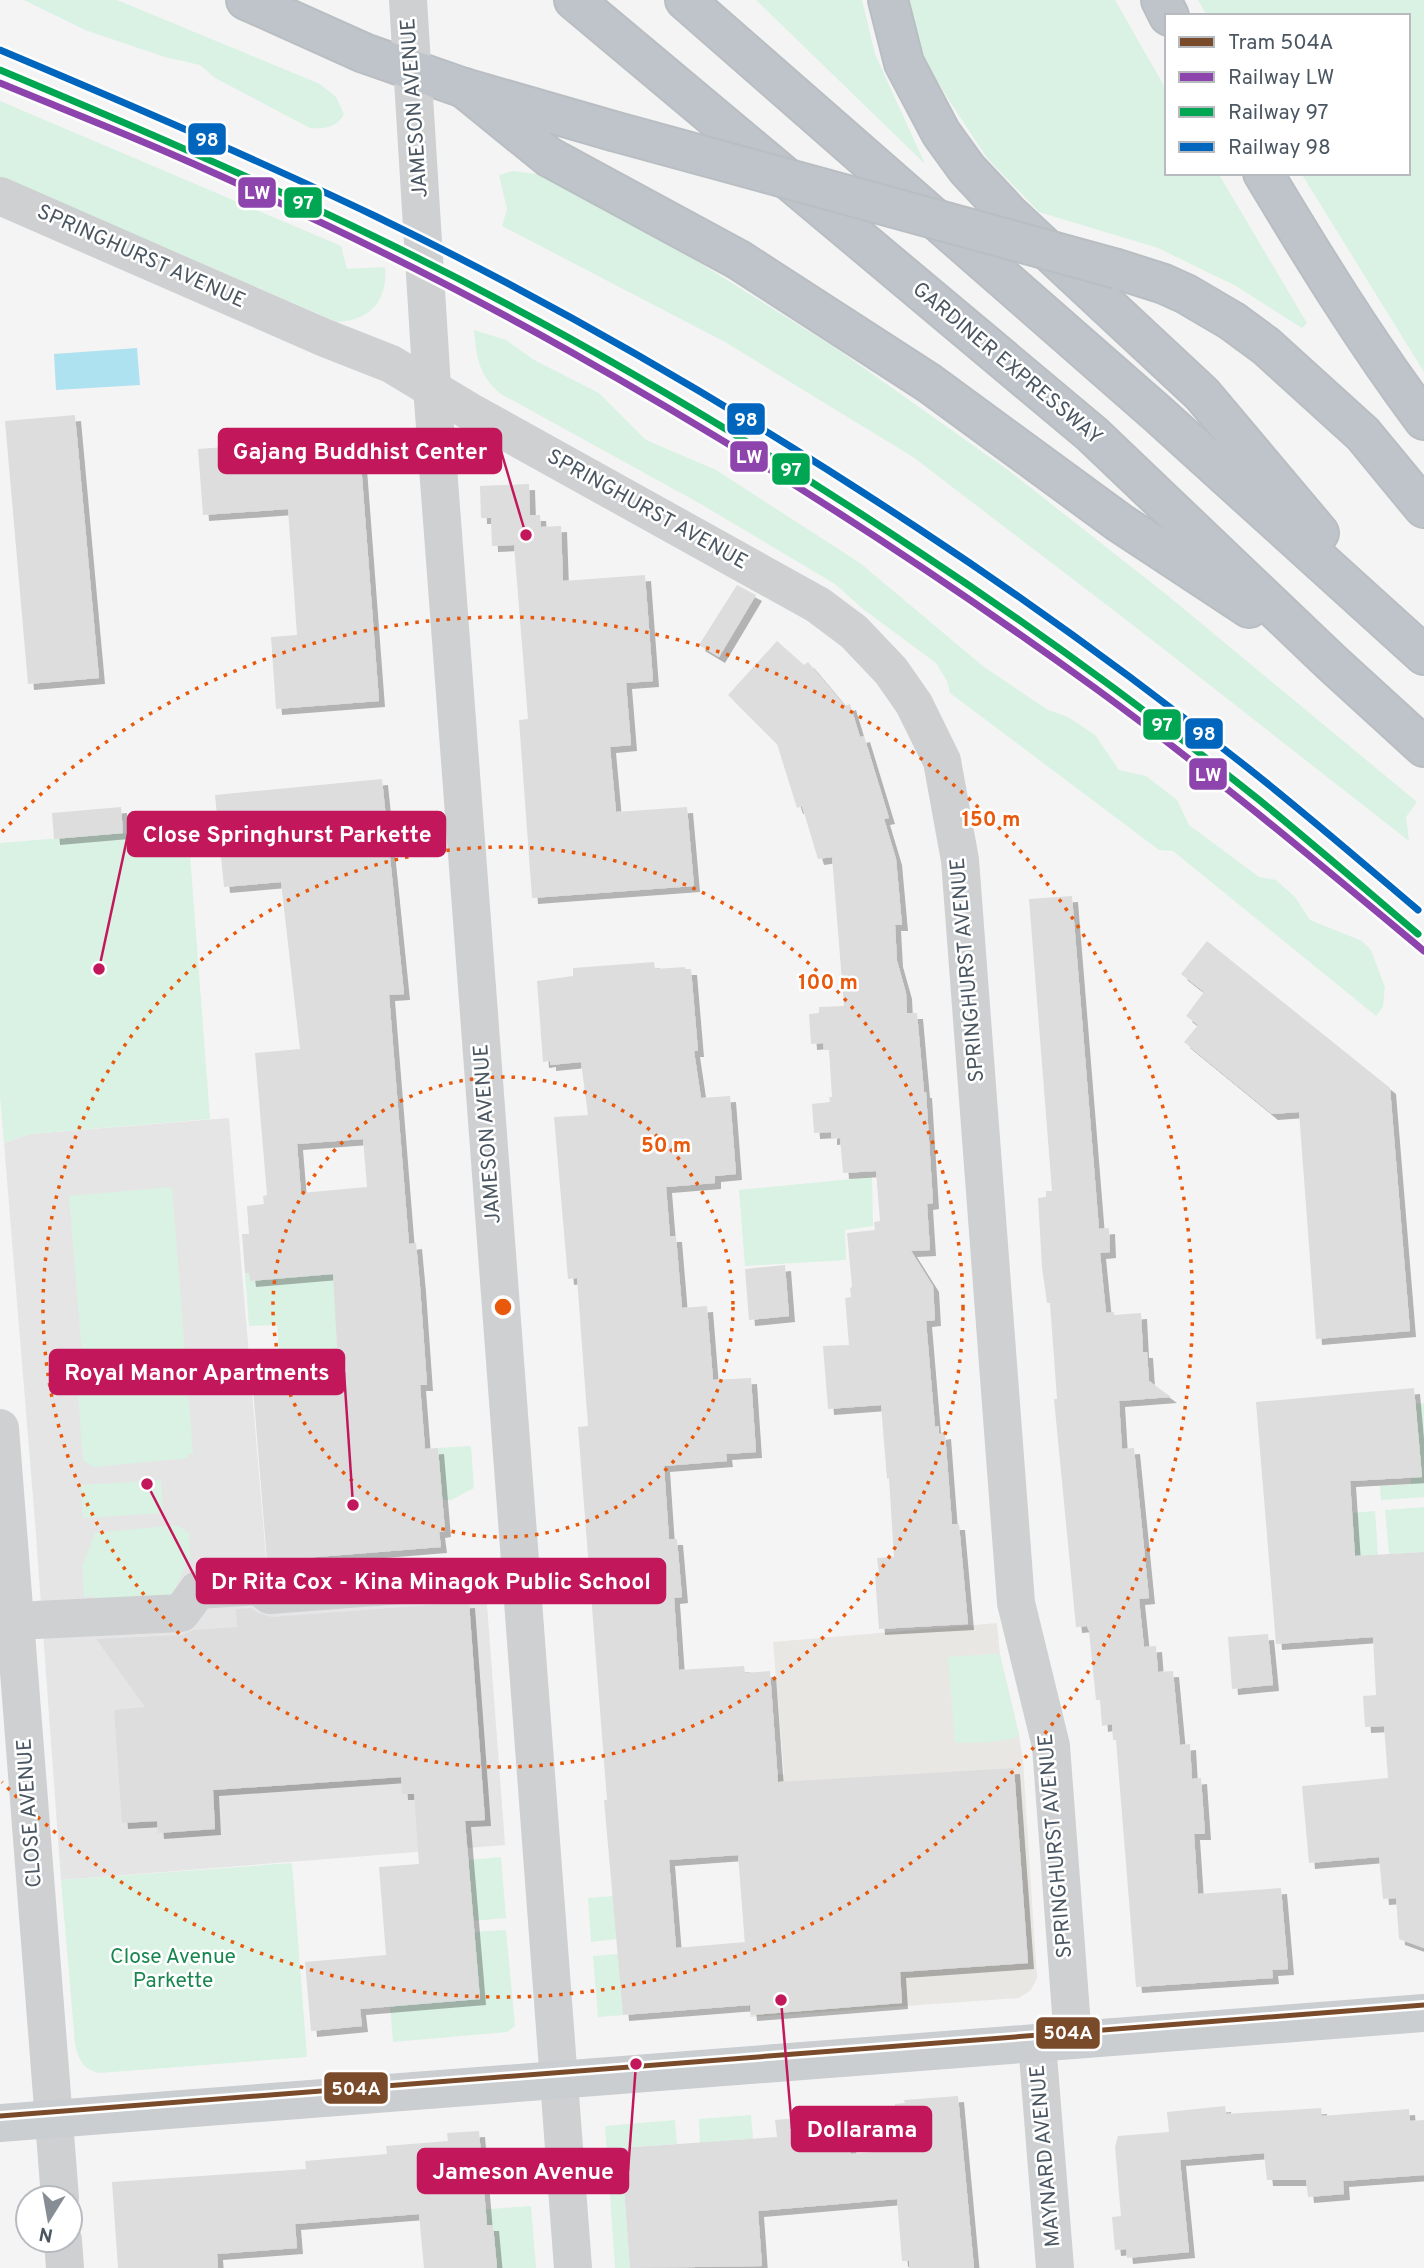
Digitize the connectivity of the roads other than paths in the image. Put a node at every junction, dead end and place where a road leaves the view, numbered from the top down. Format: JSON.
{"nodes":[{"id":1,"x":246,"y":0,"type":"edge"},
{"id":2,"x":408,"y":0,"type":"edge"},
{"id":3,"x":574,"y":0,"type":"edge"},
{"id":4,"x":685,"y":0,"type":"edge"},
{"id":5,"x":888,"y":0,"type":"edge"},
{"id":6,"x":414,"y":70,"type":"junction"},
{"id":7,"x":464,"y":88,"type":"junction"},
{"id":8,"x":1265,"y":175,"type":"edge"},
{"id":9,"x":0,"y":196,"type":"edge"},
{"id":10,"x":432,"y":387,"type":"junction"},
{"id":11,"x":1424,"y":420,"type":"edge"},
{"id":12,"x":1424,"y":508,"type":"edge"},
{"id":13,"x":1418,"y":650,"type":"edge"},
{"id":14,"x":1331,"y":662,"type":"junction"},
{"id":15,"x":1424,"y":747,"type":"edge"},
{"id":16,"x":0,"y":1428,"type":"edge"},
{"id":17,"x":492,"y":1578,"type":"dead end"},
{"id":18,"x":36,"y":1620,"type":"dead end"},
{"id":19,"x":1424,"y":2012,"type":"edge"},
{"id":20,"x":1055,"y":2042,"type":"junction"},
{"id":21,"x":558,"y":2077,"type":"junction"},
{"id":22,"x":54,"y":2118,"type":"junction"},
{"id":23,"x":0,"y":2123,"type":"edge"},
{"id":24,"x":59,"y":2184,"type":"edge"},
{"id":25,"x":573,"y":2268,"type":"edge"},
{"id":26,"x":1055,"y":2268,"type":"edge"}],
"edges":[{"from":1,"to":6,"type":"highway"},
{"from":2,"to":6,"type":"street","name":"JAMESON AVENUE"},
{"from":3,"to":14,"type":"highway","name":"GARDINER EXPRESSWAY"},
{"from":4,"to":13,"type":"highway"},
{"from":5,"to":13,"type":"highway"},
{"from":6,"to":7,"type":"highway"},
{"from":6,"to":10,"type":"street","name":"JAMESON AVENUE"},
{"from":7,"to":12,"type":"highway","bridge":true},
{"from":7,"to":14,"type":"highway"},
{"from":8,"to":11,"type":"highway"},
{"from":9,"to":10,"type":"street","name":"SPRINGHURST AVENUE"},
{"from":10,"to":20,"type":"street","name":"SPRINGHURST AVENUE"},
{"from":10,"to":21,"type":"street","name":"JAMESON AVENUE"},
{"from":14,"to":15,"type":"highway","name":"GARDINER EXPRESSWAY"},
{"from":16,"to":22,"type":"street","name":"CLOSE AVENUE"},
{"from":17,"to":18,"type":"street"},
{"from":19,"to":20,"type":"main road"},
{"from":20,"to":21,"type":"main road"},
{"from":20,"to":26,"type":"street","name":"MAYNARD AVENUE"},
{"from":21,"to":22,"type":"main road"},
{"from":21,"to":25,"type":"street","name":"JAMESON AVENUE"},
{"from":22,"to":23,"type":"main road"},
{"from":22,"to":24,"type":"street","name":"CLOSE AVENUE"}]}
